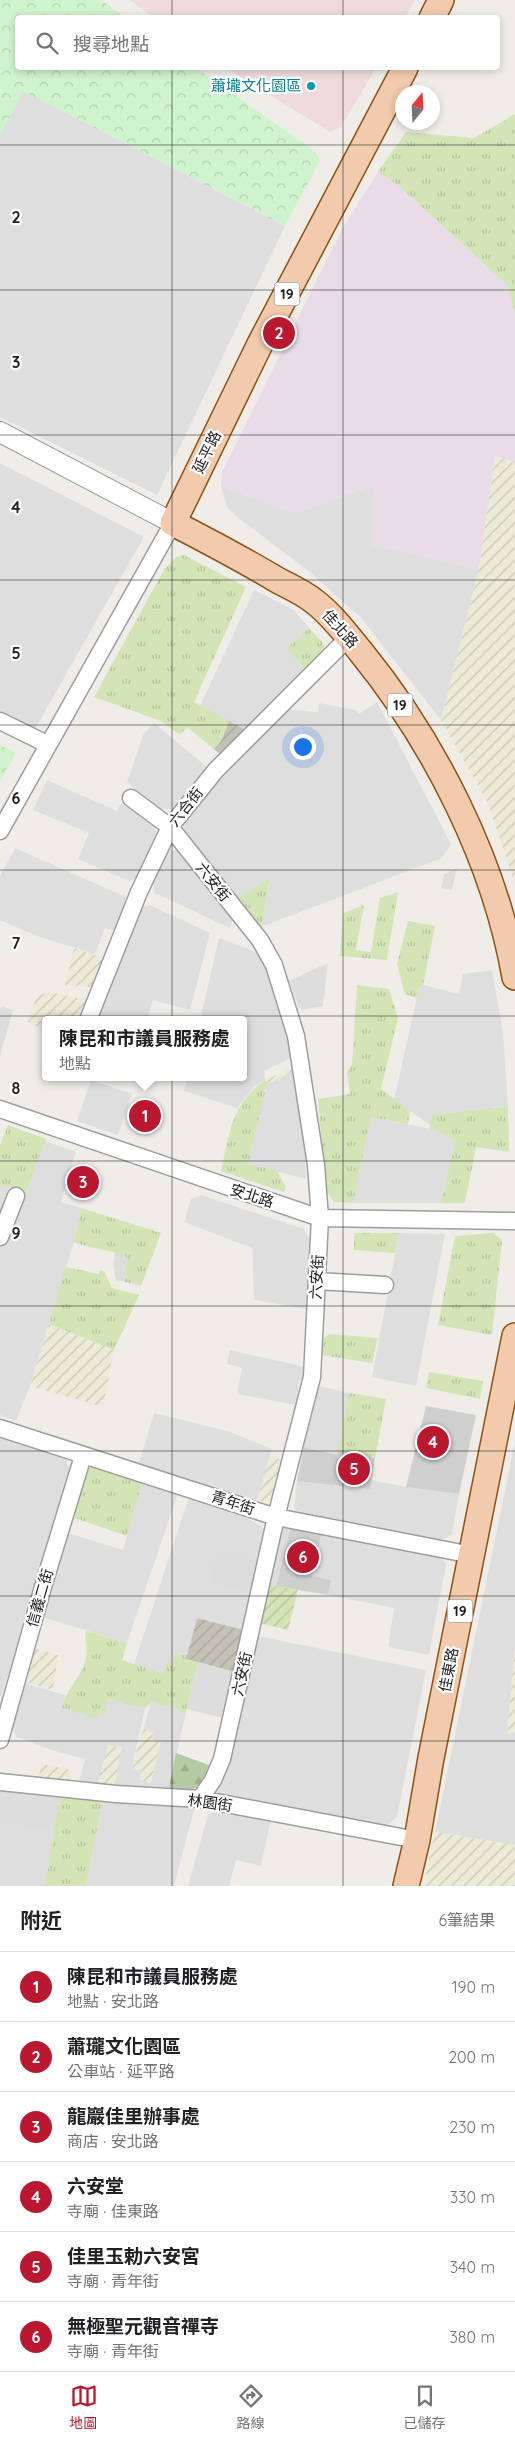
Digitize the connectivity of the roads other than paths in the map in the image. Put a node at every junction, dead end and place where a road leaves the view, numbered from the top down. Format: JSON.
{"nodes":[{"id":1,"x":441,"y":0,"type":"edge"},
{"id":2,"x":434,"y":15,"type":"edge"},
{"id":3,"x":403,"y":70,"type":"edge"},
{"id":4,"x":0,"y":432,"type":"edge"},
{"id":5,"x":173,"y":522,"type":"junction"},
{"id":6,"x":349,"y":637,"type":"junction"},
{"id":7,"x":0,"y":721,"type":"edge"},
{"id":8,"x":47,"y":744,"type":"junction"},
{"id":9,"x":131,"y":798,"type":"dead end"},
{"id":10,"x":170,"y":827,"type":"junction"},
{"id":11,"x":0,"y":830,"type":"edge"},
{"id":12,"x":515,"y":978,"type":"edge"},
{"id":13,"x":90,"y":1016,"type":"edge"},
{"id":14,"x":0,"y":1109,"type":"edge"},
{"id":15,"x":16,"y":1196,"type":"dead end"},
{"id":16,"x":320,"y":1218,"type":"junction"},
{"id":17,"x":515,"y":1220,"type":"edge"},
{"id":18,"x":0,"y":1237,"type":"edge"},
{"id":19,"x":316,"y":1281,"type":"junction"},
{"id":20,"x":385,"y":1285,"type":"dead end"},
{"id":21,"x":515,"y":1336,"type":"edge"},
{"id":22,"x":0,"y":1428,"type":"edge"},
{"id":23,"x":83,"y":1456,"type":"junction"},
{"id":24,"x":276,"y":1517,"type":"junction"},
{"id":25,"x":472,"y":1554,"type":"junction"},
{"id":26,"x":0,"y":1740,"type":"edge"},
{"id":27,"x":0,"y":1782,"type":"edge"},
{"id":28,"x":200,"y":1799,"type":"junction"},
{"id":29,"x":418,"y":1840,"type":"junction"},
{"id":30,"x":406,"y":1886,"type":"edge"}],
"edges":[{"from":1,"to":2,"type":"main road"},
{"from":3,"to":5,"type":"main road","name":"延平路","number":"19"},
{"from":4,"to":5,"type":"street","name":"佳北路"},
{"from":5,"to":6,"type":"main road","name":"佳北路","number":"19"},
{"from":5,"to":8,"type":"street","name":"延平路"},
{"from":6,"to":10,"type":"street","name":"六合街"},
{"from":6,"to":12,"type":"main road","name":"佳北路","number":"19"},
{"from":7,"to":8,"type":"street"},
{"from":8,"to":11,"type":"street","name":"延平路"},
{"from":9,"to":10,"type":"street","name":"六安街"},
{"from":10,"to":13,"type":"street","name":"六合街"},
{"from":10,"to":16,"type":"street","name":"六安街"},
{"from":14,"to":16,"type":"street","name":"安北路"},
{"from":15,"to":18,"type":"street"},
{"from":16,"to":17,"type":"street","name":"安北路"},
{"from":16,"to":19,"type":"street","name":"六安街"},
{"from":19,"to":20,"type":"street"},
{"from":19,"to":24,"type":"street","name":"六安街"},
{"from":21,"to":25,"type":"main road","name":"佳東路","number":"19"},
{"from":22,"to":23,"type":"street","name":"青年街"},
{"from":23,"to":24,"type":"street","name":"青年街"},
{"from":23,"to":26,"type":"street","name":"信義二街"},
{"from":24,"to":25,"type":"street","name":"青年街"},
{"from":24,"to":28,"type":"street","name":"六安街"},
{"from":25,"to":29,"type":"main road","name":"佳東路","number":"19"},
{"from":27,"to":28,"type":"street","name":"林園街"},
{"from":28,"to":29,"type":"street","name":"林園街"},
{"from":29,"to":30,"type":"main road","name":"佳東路","number":"19"}]}
